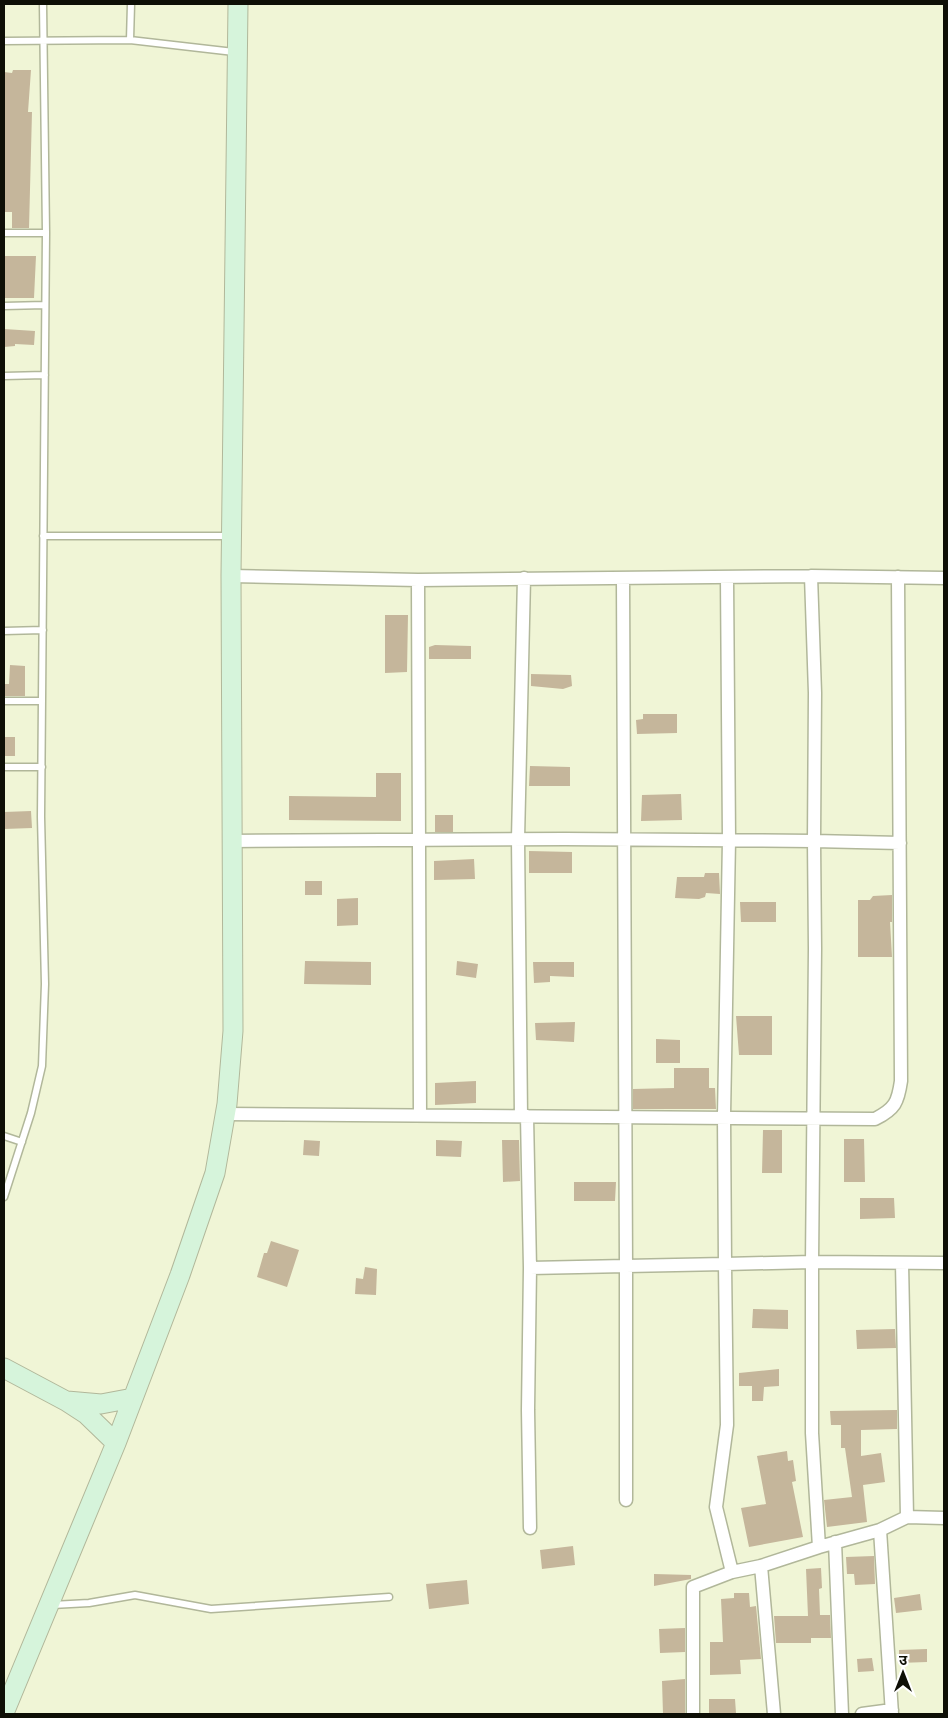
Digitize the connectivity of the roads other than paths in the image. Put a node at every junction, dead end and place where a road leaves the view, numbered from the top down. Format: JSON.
{"nodes":[{"id":1,"x":43,"y":4,"type":"edge"},
{"id":2,"x":130,"y":4,"type":"edge"},
{"id":3,"x":238,"y":4,"type":"edge"},
{"id":4,"x":4,"y":40,"type":"edge"},
{"id":5,"x":44,"y":40,"type":"junction"},
{"id":6,"x":130,"y":40,"type":"junction"},
{"id":7,"x":238,"y":53,"type":"junction"},
{"id":8,"x":4,"y":233,"type":"edge"},
{"id":9,"x":46,"y":233,"type":"junction"},
{"id":10,"x":46,"y":305,"type":"junction"},
{"id":11,"x":4,"y":306,"type":"edge"},
{"id":12,"x":45,"y":375,"type":"junction"},
{"id":13,"x":4,"y":376,"type":"edge"},
{"id":14,"x":44,"y":536,"type":"junction"},
{"id":15,"x":232,"y":536,"type":"junction"},
{"id":16,"x":231,"y":576,"type":"junction"},
{"id":17,"x":811,"y":576,"type":"junction"},
{"id":18,"x":898,"y":577,"type":"junction"},
{"id":19,"x":524,"y":578,"type":"junction"},
{"id":20,"x":727,"y":578,"type":"junction"},
{"id":21,"x":944,"y":578,"type":"edge"},
{"id":22,"x":623,"y":579,"type":"junction"},
{"id":23,"x":418,"y":580,"type":"junction"},
{"id":24,"x":43,"y":630,"type":"junction"},
{"id":25,"x":4,"y":631,"type":"edge"},
{"id":26,"x":4,"y":701,"type":"edge"},
{"id":27,"x":42,"y":701,"type":"junction"},
{"id":28,"x":4,"y":767,"type":"edge"},
{"id":29,"x":42,"y":767,"type":"junction"},
{"id":30,"x":518,"y":839,"type":"junction"},
{"id":31,"x":418,"y":840,"type":"junction"},
{"id":32,"x":625,"y":840,"type":"junction"},
{"id":33,"x":730,"y":840,"type":"junction"},
{"id":34,"x":231,"y":841,"type":"junction"},
{"id":35,"x":814,"y":841,"type":"junction"},
{"id":36,"x":900,"y":843,"type":"junction"},
{"id":37,"x":225,"y":1114,"type":"junction"},
{"id":38,"x":420,"y":1115,"type":"junction"},
{"id":39,"x":524,"y":1116,"type":"junction"},
{"id":40,"x":724,"y":1116,"type":"junction"},
{"id":41,"x":625,"y":1117,"type":"junction"},
{"id":42,"x":814,"y":1117,"type":"junction"},
{"id":43,"x":4,"y":1136,"type":"edge"},
{"id":44,"x":22,"y":1142,"type":"junction"},
{"id":45,"x":4,"y":1197,"type":"edge"},
{"id":46,"x":812,"y":1262,"type":"junction"},
{"id":47,"x":902,"y":1263,"type":"junction"},
{"id":48,"x":944,"y":1263,"type":"edge"},
{"id":49,"x":725,"y":1264,"type":"junction"},
{"id":50,"x":626,"y":1266,"type":"junction"},
{"id":51,"x":530,"y":1268,"type":"junction"},
{"id":52,"x":4,"y":1368,"type":"edge"},
{"id":53,"x":133,"y":1398,"type":"junction"},
{"id":54,"x":66,"y":1401,"type":"junction"},
{"id":55,"x":116,"y":1443,"type":"junction"},
{"id":56,"x":626,"y":1500,"type":"dead end"},
{"id":57,"x":907,"y":1517,"type":"junction"},
{"id":58,"x":944,"y":1518,"type":"edge"},
{"id":59,"x":530,"y":1528,"type":"dead end"},
{"id":60,"x":880,"y":1530,"type":"junction"},
{"id":61,"x":835,"y":1542,"type":"junction"},
{"id":62,"x":819,"y":1547,"type":"junction"},
{"id":63,"x":761,"y":1566,"type":"junction"},
{"id":64,"x":732,"y":1572,"type":"junction"},
{"id":65,"x":389,"y":1597,"type":"dead end"},
{"id":66,"x":48,"y":1605,"type":"junction"},
{"id":67,"x":892,"y":1712,"type":"edge"},
{"id":68,"x":4,"y":1714,"type":"edge"},
{"id":69,"x":693,"y":1714,"type":"edge"},
{"id":70,"x":774,"y":1714,"type":"edge"},
{"id":71,"x":842,"y":1714,"type":"edge"},
{"id":72,"x":862,"y":1714,"type":"edge"}],
"edges":[{"from":1,"to":5,"type":"lane"},
{"from":2,"to":6,"type":"lane"},
{"from":3,"to":7,"type":"main road"},
{"from":4,"to":5,"type":"lane"},
{"from":5,"to":6,"type":"lane"},
{"from":5,"to":9,"type":"lane"},
{"from":6,"to":7,"type":"lane"},
{"from":7,"to":15,"type":"main road"},
{"from":8,"to":9,"type":"lane"},
{"from":9,"to":10,"type":"lane"},
{"from":10,"to":11,"type":"lane"},
{"from":10,"to":12,"type":"lane"},
{"from":12,"to":13,"type":"lane"},
{"from":12,"to":14,"type":"lane"},
{"from":14,"to":15,"type":"lane"},
{"from":14,"to":24,"type":"lane"},
{"from":15,"to":16,"type":"main road"},
{"from":16,"to":23,"type":"street"},
{"from":16,"to":34,"type":"main road"},
{"from":17,"to":18,"type":"street"},
{"from":17,"to":20,"type":"street"},
{"from":17,"to":35,"type":"street"},
{"from":18,"to":21,"type":"street"},
{"from":18,"to":36,"type":"street"},
{"from":19,"to":22,"type":"street"},
{"from":19,"to":23,"type":"street"},
{"from":19,"to":30,"type":"street"},
{"from":20,"to":22,"type":"street"},
{"from":20,"to":33,"type":"street"},
{"from":22,"to":32,"type":"street"},
{"from":23,"to":31,"type":"street"},
{"from":24,"to":25,"type":"lane"},
{"from":24,"to":27,"type":"lane"},
{"from":26,"to":27,"type":"lane"},
{"from":27,"to":29,"type":"lane"},
{"from":28,"to":29,"type":"lane"},
{"from":29,"to":44,"type":"lane"},
{"from":30,"to":31,"type":"street"},
{"from":30,"to":32,"type":"street"},
{"from":30,"to":39,"type":"street"},
{"from":31,"to":34,"type":"street"},
{"from":31,"to":38,"type":"street"},
{"from":32,"to":33,"type":"street"},
{"from":32,"to":41,"type":"street"},
{"from":33,"to":35,"type":"street"},
{"from":33,"to":40,"type":"street"},
{"from":34,"to":37,"type":"main road"},
{"from":35,"to":36,"type":"street"},
{"from":35,"to":42,"type":"street"},
{"from":36,"to":42,"type":"street"},
{"from":37,"to":38,"type":"street"},
{"from":37,"to":53,"type":"main road"},
{"from":38,"to":39,"type":"street"},
{"from":39,"to":41,"type":"street"},
{"from":39,"to":51,"type":"street"},
{"from":40,"to":41,"type":"street"},
{"from":40,"to":42,"type":"street"},
{"from":40,"to":49,"type":"street"},
{"from":41,"to":50,"type":"street"},
{"from":42,"to":46,"type":"street"},
{"from":43,"to":44,"type":"lane"},
{"from":44,"to":45,"type":"lane"},
{"from":46,"to":47,"type":"street"},
{"from":46,"to":49,"type":"street"},
{"from":46,"to":62,"type":"street"},
{"from":47,"to":48,"type":"street"},
{"from":47,"to":57,"type":"street"},
{"from":49,"to":50,"type":"street"},
{"from":49,"to":64,"type":"street"},
{"from":50,"to":51,"type":"street"},
{"from":50,"to":56,"type":"street"},
{"from":51,"to":59,"type":"street"},
{"from":52,"to":54,"type":"main road"},
{"from":53,"to":54,"type":"main road"},
{"from":53,"to":55,"type":"main road"},
{"from":54,"to":55,"type":"main road"},
{"from":55,"to":66,"type":"main road"},
{"from":57,"to":58,"type":"street"},
{"from":57,"to":60,"type":"street"},
{"from":60,"to":61,"type":"street"},
{"from":60,"to":67,"type":"street"},
{"from":61,"to":62,"type":"street"},
{"from":61,"to":71,"type":"street"},
{"from":62,"to":63,"type":"street"},
{"from":63,"to":64,"type":"street"},
{"from":63,"to":70,"type":"street"},
{"from":64,"to":69,"type":"street"},
{"from":65,"to":66,"type":"lane"},
{"from":66,"to":68,"type":"main road"},
{"from":67,"to":72,"type":"street"}]}
